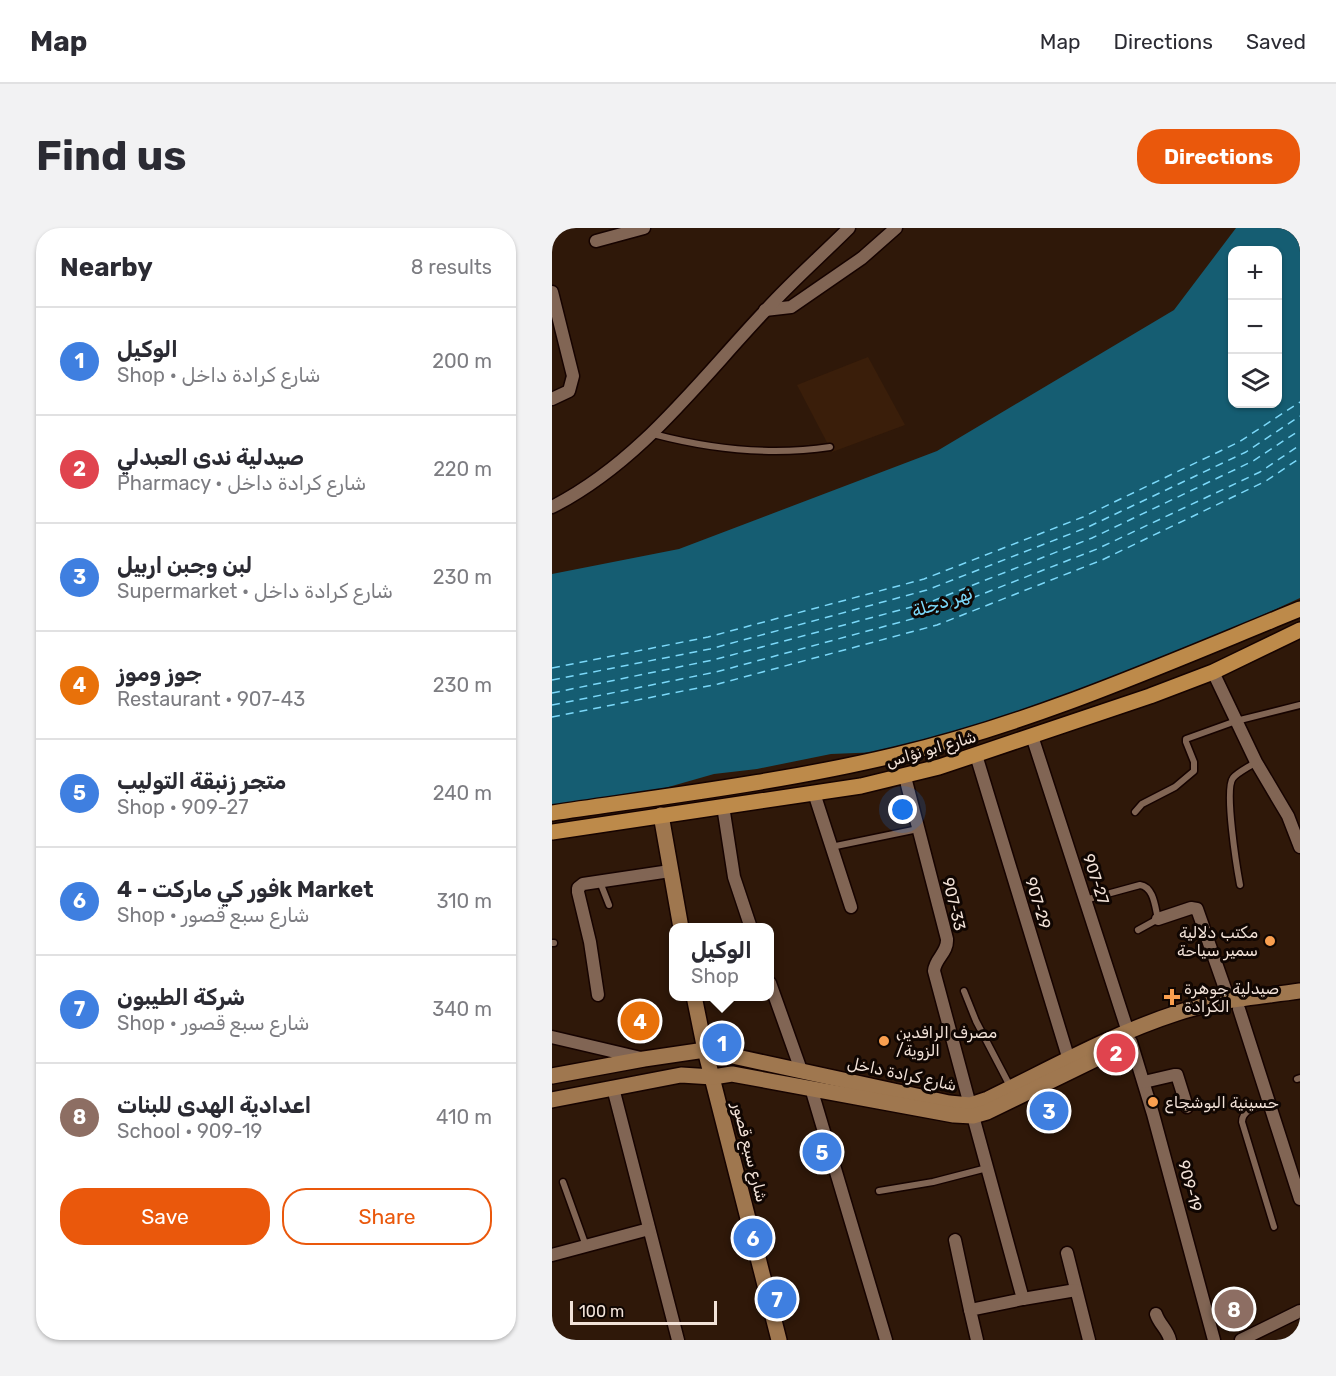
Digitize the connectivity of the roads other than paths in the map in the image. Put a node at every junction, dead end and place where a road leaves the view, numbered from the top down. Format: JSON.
{"nodes":[{"id":1,"x":644,"y":228,"type":"edge"},
{"id":2,"x":849,"y":228,"type":"edge"},
{"id":3,"x":896,"y":228,"type":"edge"},
{"id":4,"x":596,"y":241,"type":"dead end"},
{"id":5,"x":552,"y":292,"type":"edge"},
{"id":6,"x":765,"y":310,"type":"junction"},
{"id":7,"x":552,"y":399,"type":"edge"},
{"id":8,"x":653,"y":434,"type":"junction"},
{"id":9,"x":830,"y":447,"type":"dead end"},
{"id":10,"x":552,"y":507,"type":"edge"},
{"id":11,"x":1300,"y":609,"type":"edge"},
{"id":12,"x":1300,"y":630,"type":"edge"},
{"id":13,"x":1213,"y":672,"type":"junction"},
{"id":14,"x":1300,"y":705,"type":"edge"},
{"id":15,"x":1236,"y":721,"type":"junction"},
{"id":16,"x":1032,"y":736,"type":"junction"},
{"id":17,"x":976,"y":755,"type":"junction"},
{"id":18,"x":1256,"y":762,"type":"junction"},
{"id":19,"x":904,"y":777,"type":"junction"},
{"id":20,"x":814,"y":793,"type":"junction"},
{"id":21,"x":723,"y":806,"type":"junction"},
{"id":22,"x":1136,"y":812,"type":"dead end"},
{"id":23,"x":552,"y":813,"type":"edge"},
{"id":24,"x":661,"y":815,"type":"junction"},
{"id":25,"x":918,"y":829,"type":"junction"},
{"id":26,"x":552,"y":832,"type":"edge"},
{"id":27,"x":830,"y":847,"type":"junction"},
{"id":28,"x":1300,"y":847,"type":"edge"},
{"id":29,"x":670,"y":871,"type":"junction"},
{"id":30,"x":600,"y":882,"type":"junction"},
{"id":31,"x":1240,"y":885,"type":"dead end"},
{"id":32,"x":1085,"y":900,"type":"junction"},
{"id":33,"x":609,"y":905,"type":"dead end"},
{"id":34,"x":851,"y":907,"type":"dead end"},
{"id":35,"x":1158,"y":919,"type":"junction"},
{"id":36,"x":680,"y":923,"type":"edge"},
{"id":37,"x":750,"y":923,"type":"edge"},
{"id":38,"x":1138,"y":930,"type":"dead end"},
{"id":39,"x":964,"y":991,"type":"dead end"},
{"id":40,"x":1300,"y":991,"type":"edge"},
{"id":41,"x":774,"y":994,"type":"edge"},
{"id":42,"x":598,"y":995,"type":"dead end"},
{"id":43,"x":1300,"y":1000,"type":"edge"},
{"id":44,"x":695,"y":1001,"type":"edge"},
{"id":45,"x":1234,"y":1005,"type":"junction"},
{"id":46,"x":552,"y":1037,"type":"edge"},
{"id":47,"x":1130,"y":1037,"type":"junction"},
{"id":48,"x":705,"y":1050,"type":"junction"},
{"id":49,"x":644,"y":1059,"type":"junction"},
{"id":50,"x":1069,"y":1060,"type":"junction"},
{"id":51,"x":801,"y":1070,"type":"junction"},
{"id":52,"x":552,"y":1076,"type":"edge"},
{"id":53,"x":713,"y":1077,"type":"junction"},
{"id":54,"x":1144,"y":1083,"type":"junction"},
{"id":55,"x":613,"y":1088,"type":"junction"},
{"id":56,"x":1011,"y":1088,"type":"junction"},
{"id":57,"x":811,"y":1089,"type":"junction"},
{"id":58,"x":552,"y":1100,"type":"edge"},
{"id":59,"x":1269,"y":1104,"type":"junction"},
{"id":60,"x":1187,"y":1107,"type":"dead end"},
{"id":61,"x":971,"y":1110,"type":"junction"},
{"id":62,"x":987,"y":1168,"type":"junction"},
{"id":63,"x":562,"y":1182,"type":"dead end"},
{"id":64,"x":879,"y":1191,"type":"dead end"},
{"id":65,"x":1300,"y":1199,"type":"edge"},
{"id":66,"x":1274,"y":1227,"type":"dead end"},
{"id":67,"x":649,"y":1229,"type":"junction"},
{"id":68,"x":955,"y":1240,"type":"dead end"},
{"id":69,"x":586,"y":1246,"type":"junction"},
{"id":70,"x":1067,"y":1253,"type":"dead end"},
{"id":71,"x":552,"y":1255,"type":"edge"},
{"id":72,"x":1076,"y":1290,"type":"junction"},
{"id":73,"x":1023,"y":1299,"type":"junction"},
{"id":74,"x":970,"y":1310,"type":"junction"},
{"id":75,"x":1300,"y":1311,"type":"edge"},
{"id":76,"x":1156,"y":1314,"type":"dead end"},
{"id":77,"x":678,"y":1340,"type":"edge"},
{"id":78,"x":779,"y":1340,"type":"edge"},
{"id":79,"x":886,"y":1340,"type":"edge"},
{"id":80,"x":977,"y":1340,"type":"edge"},
{"id":81,"x":1089,"y":1340,"type":"edge"},
{"id":82,"x":1170,"y":1340,"type":"edge"},
{"id":83,"x":1215,"y":1340,"type":"edge"},
{"id":84,"x":1240,"y":1340,"type":"edge"}],
"edges":[{"from":1,"to":4,"type":"street"},
{"from":2,"to":6,"type":"street"},
{"from":3,"to":6,"type":"street"},
{"from":5,"to":7,"type":"street"},
{"from":6,"to":8,"type":"street"},
{"from":8,"to":9,"type":"lane"},
{"from":8,"to":10,"type":"street"},
{"from":11,"to":23,"type":"main road","name":"شارع ابو نؤاس"},
{"from":12,"to":13,"type":"main road","name":"شارع ابو نؤاس"},
{"from":13,"to":15,"type":"street"},
{"from":13,"to":16,"type":"main road","name":"شارع ابو نؤاس"},
{"from":14,"to":15,"type":"lane"},
{"from":15,"to":18,"type":"street"},
{"from":15,"to":22,"type":"lane"},
{"from":16,"to":17,"type":"main road","name":"شارع ابو نؤاس"},
{"from":16,"to":32,"type":"street","name":"907-27"},
{"from":17,"to":19,"type":"main road","name":"شارع ابو نؤاس"},
{"from":17,"to":50,"type":"street","name":"907-29"},
{"from":18,"to":28,"type":"street"},
{"from":18,"to":31,"type":"lane"},
{"from":19,"to":20,"type":"main road","name":"شارع ابو نؤاس"},
{"from":19,"to":25,"type":"street","name":"907-33"},
{"from":20,"to":21,"type":"main road","name":"شارع ابو نؤاس"},
{"from":20,"to":27,"type":"street"},
{"from":21,"to":24,"type":"main road","name":"شارع ابو نؤاس"},
{"from":21,"to":37,"type":"street"},
{"from":24,"to":26,"type":"main road","name":"شارع ابو نؤاس"},
{"from":24,"to":29,"type":"main road"},
{"from":25,"to":27,"type":"lane"},
{"from":25,"to":61,"type":"street","name":"907-33"},
{"from":27,"to":34,"type":"street"},
{"from":29,"to":30,"type":"street"},
{"from":29,"to":36,"type":"main road"},
{"from":30,"to":33,"type":"lane"},
{"from":30,"to":42,"type":"street"},
{"from":32,"to":35,"type":"lane"},
{"from":32,"to":47,"type":"street","name":"907-27"},
{"from":35,"to":38,"type":"lane"},
{"from":35,"to":45,"type":"street"},
{"from":39,"to":56,"type":"lane"},
{"from":40,"to":45,"type":"main road","name":"شارع كرادة داخل"},
{"from":41,"to":51,"type":"street"},
{"from":43,"to":45,"type":"main road","name":"شارع كرادة داخل"},
{"from":44,"to":48,"type":"main road","name":"شارع سبع قصور"},
{"from":45,"to":47,"type":"main road","name":"شارع كرادة داخل"},
{"from":45,"to":59,"type":"street"},
{"from":46,"to":49,"type":"street"},
{"from":47,"to":50,"type":"main road","name":"شارع كرادة داخل"},
{"from":47,"to":54,"type":"street","name":"909-19"},
{"from":47,"to":61,"type":"main road","name":"شارع كرادة داخل"},
{"from":48,"to":49,"type":"main road","name":"شارع كرادة داخل"},
{"from":48,"to":51,"type":"main road","name":"شارع كرادة داخل"},
{"from":48,"to":53,"type":"main road","name":"شارع سبع قصور"},
{"from":49,"to":52,"type":"main road","name":"شارع كرادة داخل"},
{"from":50,"to":56,"type":"main road","name":"شارع كرادة داخل"},
{"from":51,"to":61,"type":"main road","name":"شارع كرادة داخل"},
{"from":53,"to":55,"type":"main road","name":"شارع كرادة داخل"},
{"from":53,"to":57,"type":"main road","name":"شارع كرادة داخل"},
{"from":53,"to":78,"type":"main road","name":"شارع سبع قصور"},
{"from":54,"to":60,"type":"street"},
{"from":54,"to":83,"type":"street","name":"909-19"},
{"from":55,"to":58,"type":"main road","name":"شارع كرادة داخل"},
{"from":55,"to":67,"type":"street"},
{"from":56,"to":61,"type":"main road","name":"شارع كرادة داخل"},
{"from":57,"to":61,"type":"main road","name":"شارع كرادة داخل"},
{"from":57,"to":79,"type":"street"},
{"from":59,"to":65,"type":"street"},
{"from":59,"to":66,"type":"lane"},
{"from":61,"to":62,"type":"street","name":"907-33"},
{"from":62,"to":64,"type":"lane"},
{"from":62,"to":73,"type":"street","name":"907-33"},
{"from":63,"to":69,"type":"lane"},
{"from":67,"to":69,"type":"street"},
{"from":67,"to":77,"type":"street"},
{"from":68,"to":74,"type":"street"},
{"from":69,"to":71,"type":"street"},
{"from":70,"to":72,"type":"street"},
{"from":72,"to":73,"type":"street"},
{"from":72,"to":81,"type":"street"},
{"from":73,"to":74,"type":"street"},
{"from":74,"to":80,"type":"street"},
{"from":75,"to":84,"type":"street"},
{"from":76,"to":82,"type":"street"}]}
